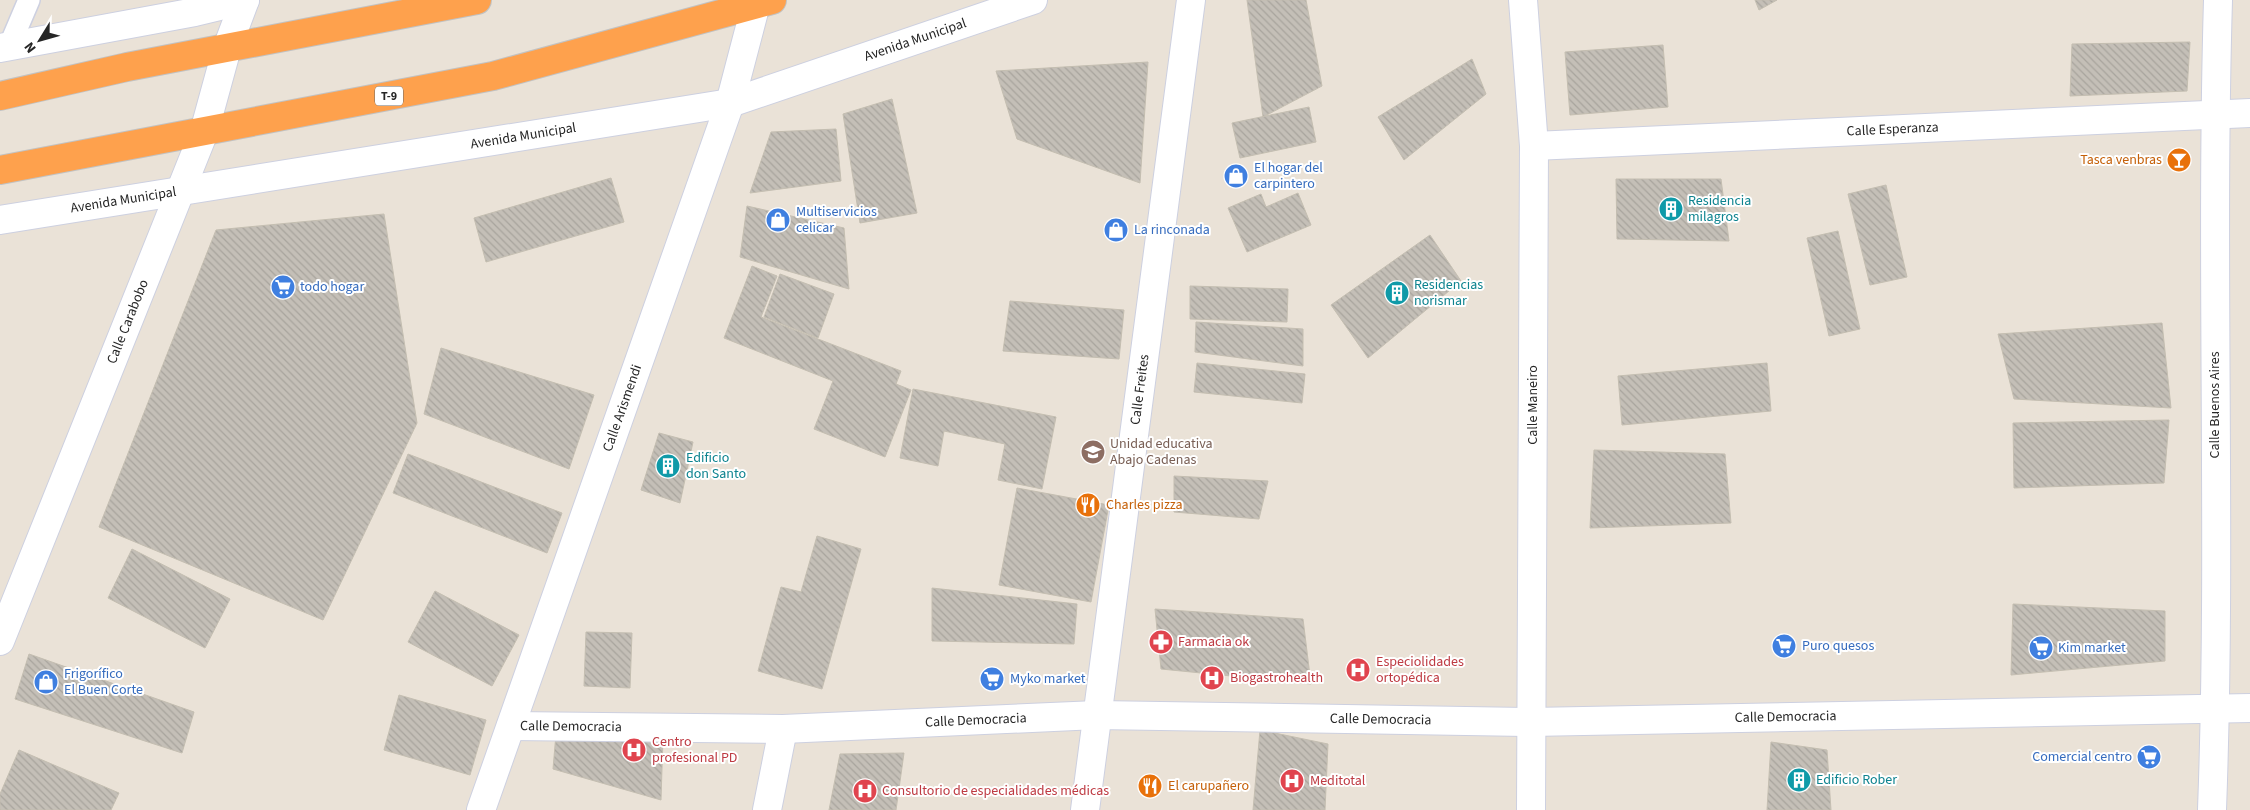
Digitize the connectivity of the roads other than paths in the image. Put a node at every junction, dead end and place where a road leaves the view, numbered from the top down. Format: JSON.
{"nodes":[{"id":1,"x":29,"y":0,"type":"edge"},
{"id":2,"x":245,"y":0,"type":"edge"},
{"id":3,"x":477,"y":0,"type":"edge"},
{"id":4,"x":1033,"y":0,"type":"edge"},
{"id":5,"x":1191,"y":0,"type":"edge"},
{"id":6,"x":1523,"y":0,"type":"edge"},
{"id":7,"x":2218,"y":0,"type":"edge"},
{"id":8,"x":764,"y":2,"type":"edge"},
{"id":9,"x":194,"y":6,"type":"edge"},
{"id":10,"x":5,"y":48,"type":"edge"},
{"id":11,"x":227,"y":48,"type":"junction"},
{"id":12,"x":0,"y":96,"type":"edge"},
{"id":13,"x":730,"y":104,"type":"junction"},
{"id":14,"x":2250,"y":114,"type":"edge"},
{"id":15,"x":2215,"y":115,"type":"junction"},
{"id":16,"x":204,"y":132,"type":"junction"},
{"id":17,"x":1534,"y":146,"type":"junction"},
{"id":18,"x":0,"y":170,"type":"edge"},
{"id":19,"x":181,"y":190,"type":"junction"},
{"id":20,"x":0,"y":220,"type":"edge"},
{"id":21,"x":0,"y":641,"type":"edge"},
{"id":22,"x":2216,"y":707,"type":"junction"},
{"id":23,"x":2250,"y":708,"type":"edge"},
{"id":24,"x":1097,"y":715,"type":"junction"},
{"id":25,"x":1531,"y":722,"type":"junction"},
{"id":26,"x":510,"y":726,"type":"junction"},
{"id":27,"x":783,"y":729,"type":"junction"},
{"id":28,"x":482,"y":810,"type":"edge"},
{"id":29,"x":767,"y":810,"type":"edge"},
{"id":30,"x":1085,"y":810,"type":"edge"},
{"id":31,"x":1531,"y":810,"type":"edge"},
{"id":32,"x":2212,"y":810,"type":"edge"}],
"edges":[{"from":1,"to":10,"type":"lane"},
{"from":2,"to":9,"type":"street"},
{"from":2,"to":11,"type":"street","name":"Calle Carabobo"},
{"from":3,"to":11,"type":"highway"},
{"from":4,"to":13,"type":"street","name":"Avenida Municipal"},
{"from":5,"to":24,"type":"street","name":"Calle Freites"},
{"from":6,"to":17,"type":"street","name":"Calle Maneiro"},
{"from":7,"to":15,"type":"street","name":"Calle Buenos Aires"},
{"from":8,"to":13,"type":"street","name":"Calle Arismendi"},
{"from":8,"to":16,"type":"highway","number":"T-9"},
{"from":9,"to":10,"type":"street"},
{"from":11,"to":12,"type":"highway"},
{"from":11,"to":16,"type":"street","name":"Calle Carabobo"},
{"from":13,"to":19,"type":"street","name":"Avenida Municipal"},
{"from":13,"to":26,"type":"street","name":"Calle Arismendi"},
{"from":14,"to":15,"type":"street","name":"Calle Esperanza"},
{"from":15,"to":17,"type":"street","name":"Calle Esperanza"},
{"from":15,"to":22,"type":"street","name":"Calle Buenos Aires"},
{"from":16,"to":18,"type":"highway","number":"T-9"},
{"from":16,"to":19,"type":"street","name":"Calle Carabobo"},
{"from":17,"to":25,"type":"street","name":"Calle Maneiro"},
{"from":19,"to":20,"type":"street","name":"Avenida Municipal"},
{"from":19,"to":21,"type":"street","name":"Calle Carabobo"},
{"from":22,"to":23,"type":"street","name":"Calle Democracia"},
{"from":22,"to":25,"type":"street","name":"Calle Democracia"},
{"from":22,"to":32,"type":"street","name":"Calle Buenos Aires"},
{"from":24,"to":25,"type":"street","name":"Calle Democracia"},
{"from":24,"to":27,"type":"street","name":"Calle Democracia"},
{"from":24,"to":30,"type":"street","name":"Calle Freites"},
{"from":25,"to":31,"type":"street","name":"Calle Maneiro"},
{"from":26,"to":27,"type":"street","name":"Calle Democracia"},
{"from":26,"to":28,"type":"street","name":"Calle Arismendi"},
{"from":27,"to":29,"type":"street"}]}
